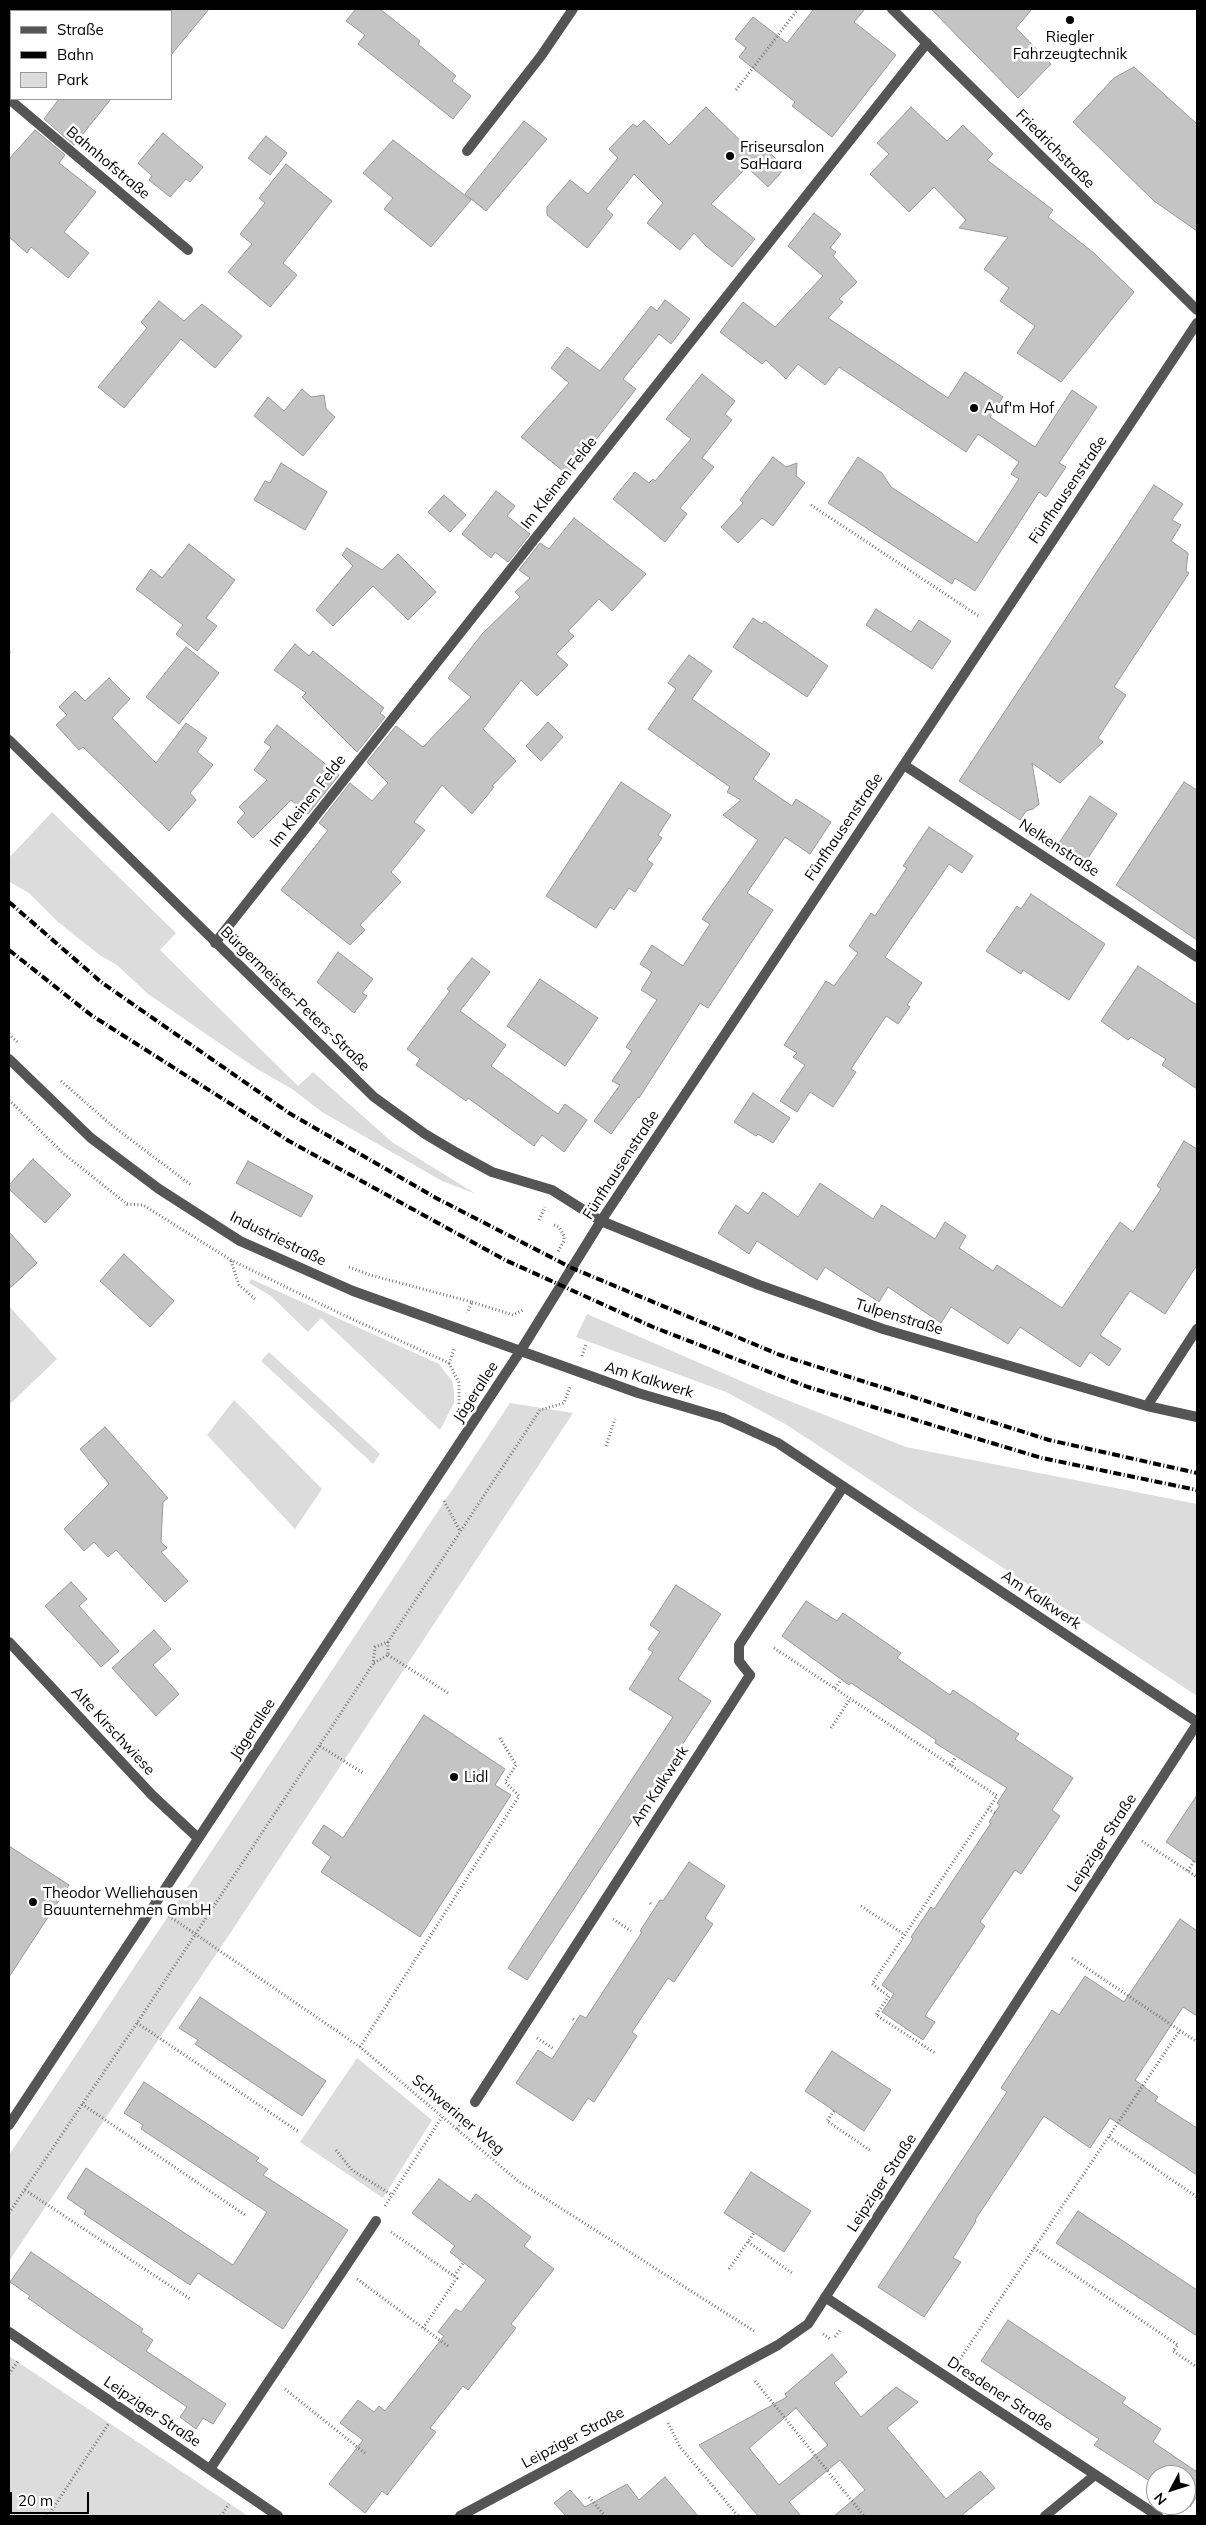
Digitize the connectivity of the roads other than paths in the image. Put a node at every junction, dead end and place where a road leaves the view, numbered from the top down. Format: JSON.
{"nodes":[{"id":1,"x":573,"y":9,"type":"edge"},
{"id":2,"x":892,"y":9,"type":"edge"},
{"id":3,"x":927,"y":43,"type":"junction"},
{"id":4,"x":10,"y":100,"type":"edge"},
{"id":5,"x":467,"y":151,"type":"dead end"},
{"id":6,"x":188,"y":250,"type":"dead end"},
{"id":7,"x":1197,"y":310,"type":"edge"},
{"id":8,"x":1197,"y":323,"type":"edge"},
{"id":9,"x":9,"y":740,"type":"edge"},
{"id":10,"x":904,"y":765,"type":"junction"},
{"id":11,"x":215,"y":943,"type":"junction"},
{"id":12,"x":1197,"y":957,"type":"edge"},
{"id":13,"x":9,"y":1059,"type":"edge"},
{"id":14,"x":601,"y":1221,"type":"junction"},
{"id":15,"x":1197,"y":1329,"type":"edge"},
{"id":16,"x":521,"y":1350,"type":"junction"},
{"id":17,"x":1147,"y":1406,"type":"junction"},
{"id":18,"x":1197,"y":1417,"type":"edge"},
{"id":19,"x":843,"y":1487,"type":"junction"},
{"id":20,"x":9,"y":1642,"type":"edge"},
{"id":21,"x":1197,"y":1723,"type":"edge"},
{"id":22,"x":198,"y":1838,"type":"junction"},
{"id":23,"x":475,"y":2102,"type":"dead end"},
{"id":24,"x":9,"y":2125,"type":"edge"},
{"id":25,"x":376,"y":2222,"type":"road end"},
{"id":26,"x":825,"y":2297,"type":"junction"},
{"id":27,"x":9,"y":2332,"type":"edge"},
{"id":28,"x":210,"y":2469,"type":"junction"},
{"id":29,"x":1095,"y":2475,"type":"junction"},
{"id":30,"x":278,"y":2516,"type":"edge"},
{"id":31,"x":460,"y":2516,"type":"edge"},
{"id":32,"x":1045,"y":2516,"type":"edge"},
{"id":33,"x":1158,"y":2516,"type":"edge"}],
"edges":[{"from":1,"to":5,"type":"street"},
{"from":2,"to":3,"type":"street","name":"Friedrichstraße"},
{"from":3,"to":7,"type":"street","name":"Friedrichstraße"},
{"from":3,"to":11,"type":"street","name":"Im Kleinen Felde"},
{"from":4,"to":6,"type":"street","name":"Bahnhofstraße"},
{"from":8,"to":10,"type":"street","name":"Fünfhausenstraße"},
{"from":9,"to":11,"type":"street","name":"Bürgermeister-Peters-Straße"},
{"from":10,"to":12,"type":"street","name":"Nelkenstraße"},
{"from":10,"to":14,"type":"street","name":"Fünfhausenstraße"},
{"from":11,"to":14,"type":"street","name":"Bürgermeister-Peters-Straße"},
{"from":13,"to":16,"type":"street","name":"Industriestraße"},
{"from":14,"to":16,"type":"street","name":"Fünfhausenstraße"},
{"from":14,"to":17,"type":"street","name":"Tulpenstraße"},
{"from":15,"to":17,"type":"street"},
{"from":16,"to":19,"type":"street","name":"Am Kalkwerk"},
{"from":16,"to":22,"type":"street","name":"Jägerallee"},
{"from":17,"to":18,"type":"street","name":"Tulpenstraße"},
{"from":19,"to":21,"type":"street","name":"Am Kalkwerk"},
{"from":19,"to":23,"type":"street","name":"Am Kalkwerk"},
{"from":20,"to":22,"type":"street","name":"Alte Kirschwiese"},
{"from":21,"to":26,"type":"street","name":"Leipziger Straße"},
{"from":22,"to":24,"type":"street","name":"Jägerallee"},
{"from":25,"to":28,"type":"street"},
{"from":26,"to":29,"type":"street","name":"Dresdener Straße"},
{"from":26,"to":31,"type":"street","name":"Leipziger Straße"},
{"from":27,"to":28,"type":"street","name":"Leipziger Straße"},
{"from":28,"to":30,"type":"street","name":"Leipziger Straße"},
{"from":29,"to":32,"type":"street"},
{"from":29,"to":33,"type":"street","name":"Dresdener Straße"}]}
